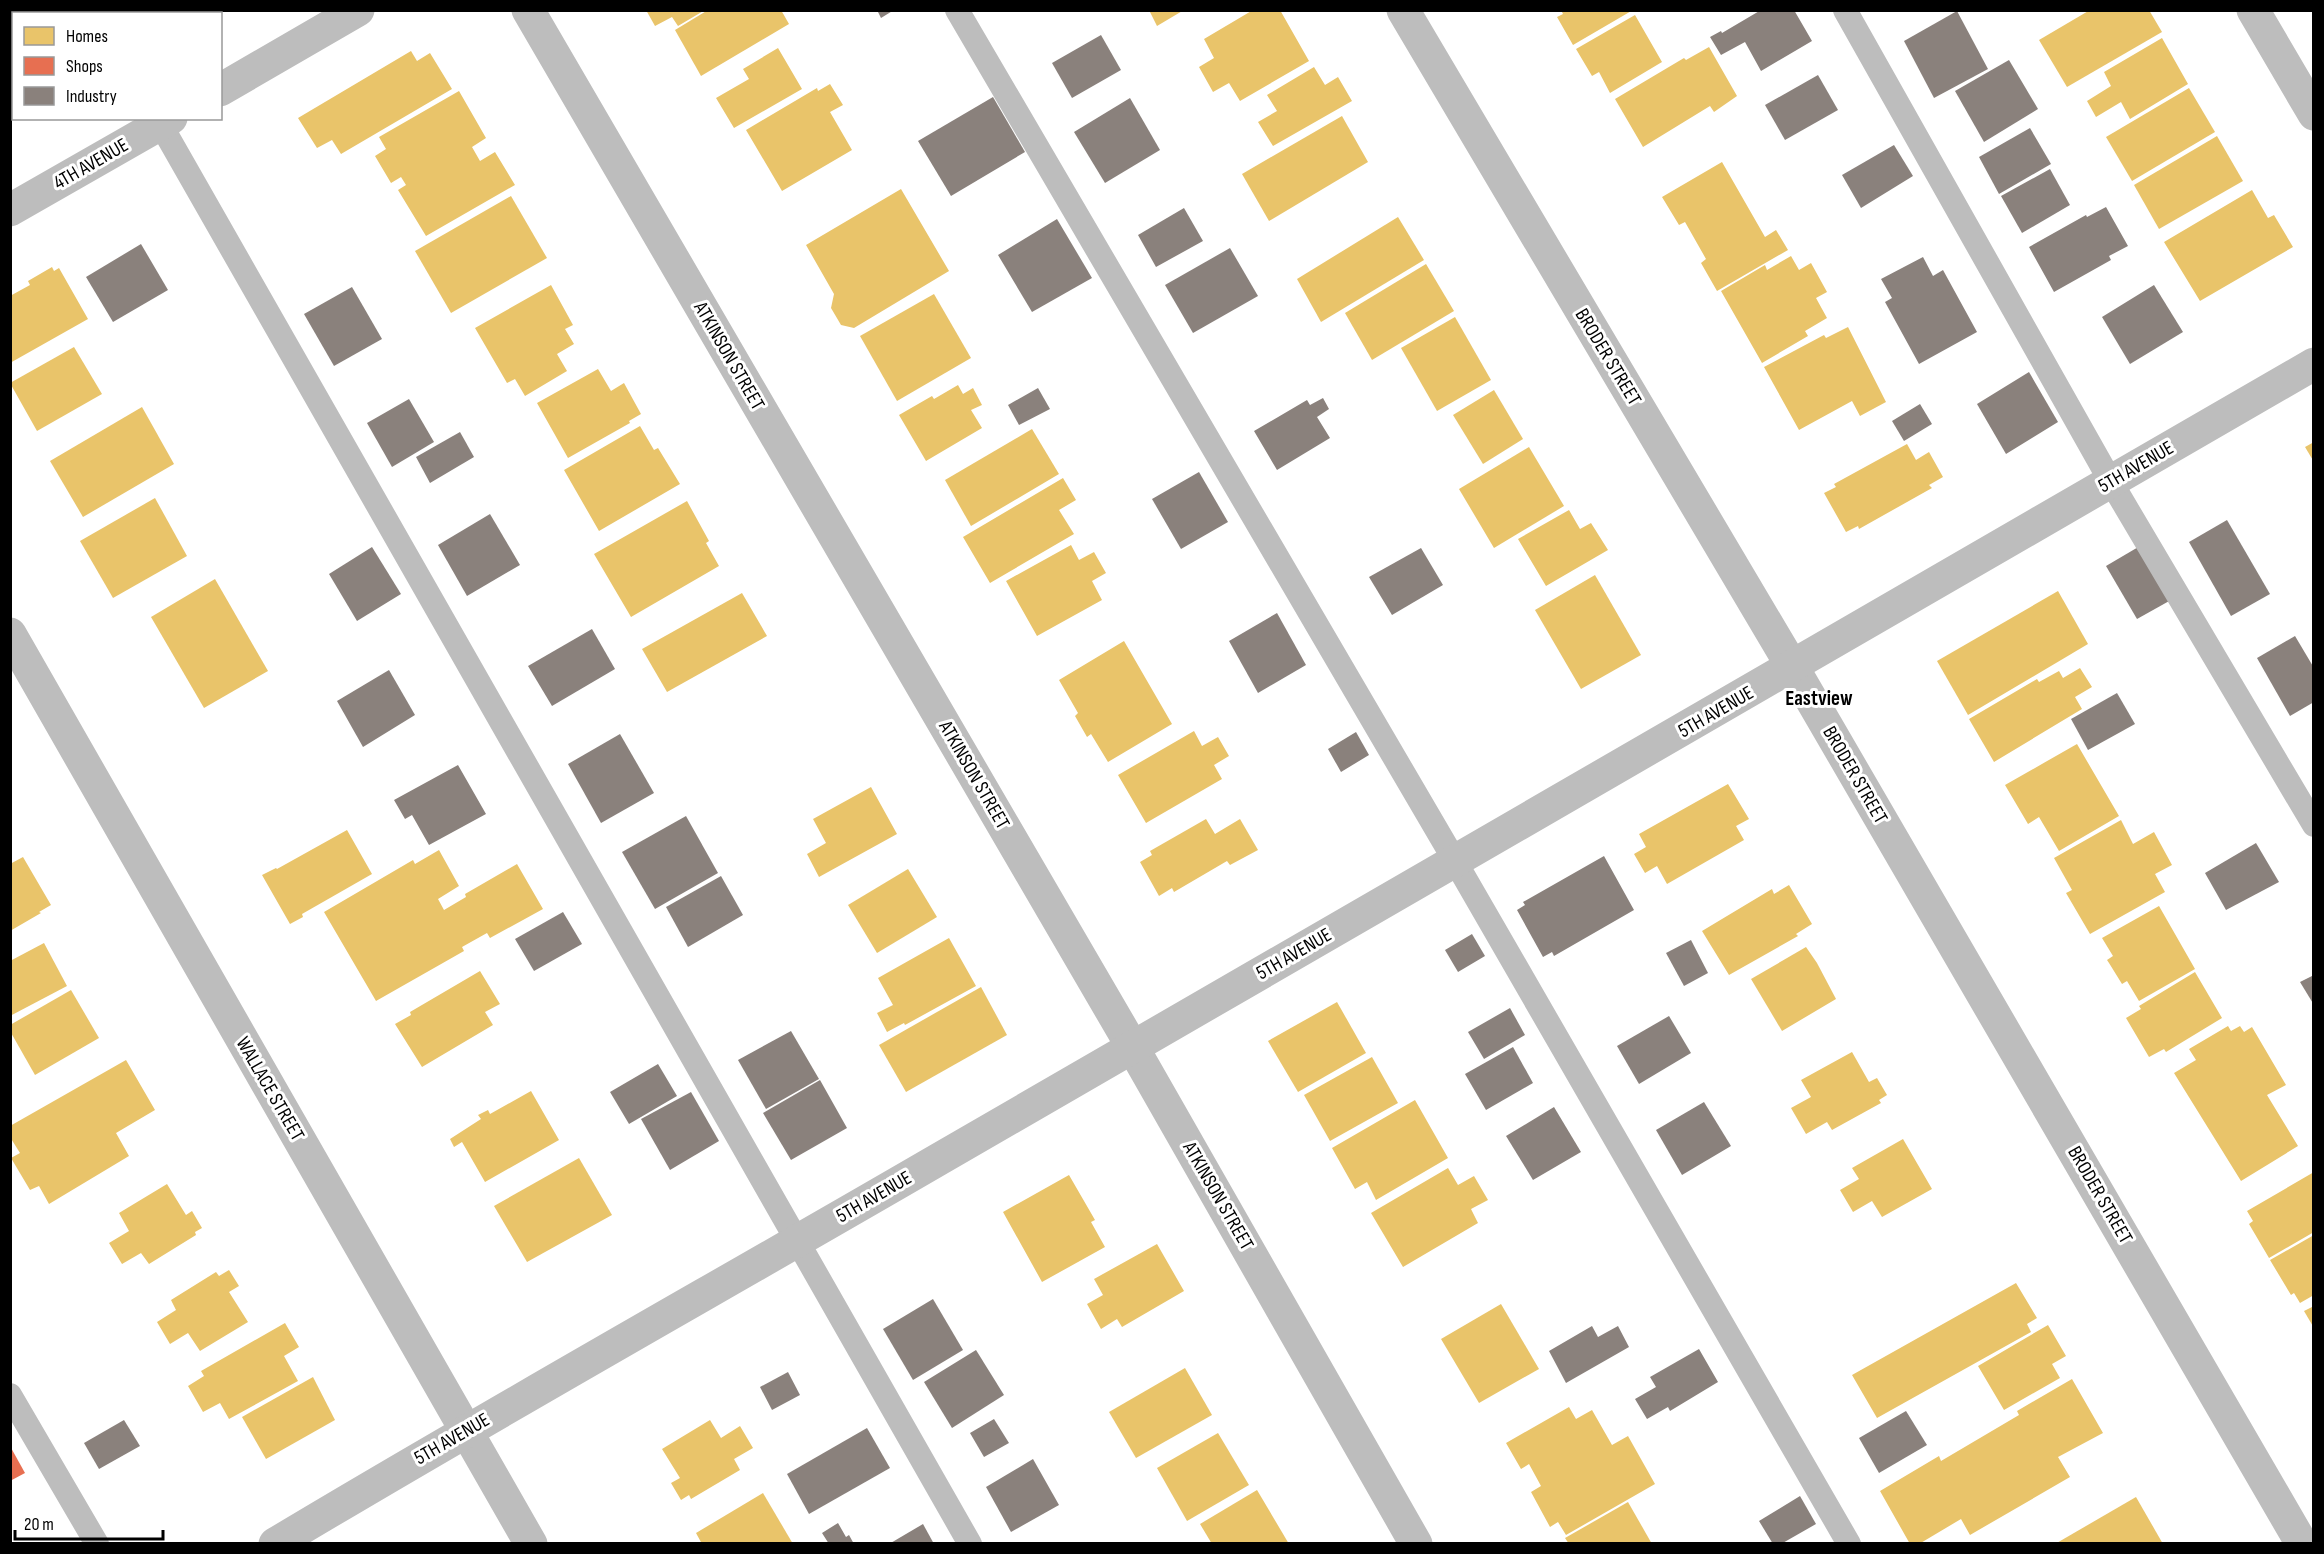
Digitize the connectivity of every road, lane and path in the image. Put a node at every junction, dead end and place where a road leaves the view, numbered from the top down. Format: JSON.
{"nodes":[{"id":1,"x":358,"y":10,"type":"edge"},
{"id":2,"x":528,"y":10,"type":"edge"},
{"id":3,"x":957,"y":10,"type":"edge"},
{"id":4,"x":1403,"y":10,"type":"edge"},
{"id":5,"x":1845,"y":10,"type":"edge"},
{"id":6,"x":2253,"y":10,"type":"edge"},
{"id":7,"x":222,"y":89,"type":"edge"},
{"id":8,"x":2313,"y":114,"type":"edge"},
{"id":9,"x":163,"y":120,"type":"edge"},
{"id":10,"x":10,"y":210,"type":"edge"},
{"id":11,"x":2313,"y":364,"type":"edge"},
{"id":12,"x":2111,"y":482,"type":"junction"},
{"id":13,"x":10,"y":634,"type":"edge"},
{"id":14,"x":1792,"y":668,"type":"junction"},
{"id":15,"x":2313,"y":825,"type":"edge"},
{"id":16,"x":1455,"y":861,"type":"junction"},
{"id":17,"x":1133,"y":1048,"type":"junction"},
{"id":18,"x":796,"y":1242,"type":"junction"},
{"id":19,"x":10,"y":1395,"type":"edge"},
{"id":20,"x":465,"y":1430,"type":"junction"},
{"id":21,"x":97,"y":1544,"type":"edge"},
{"id":22,"x":275,"y":1544,"type":"edge"},
{"id":23,"x":531,"y":1544,"type":"edge"},
{"id":24,"x":970,"y":1544,"type":"edge"},
{"id":25,"x":1416,"y":1544,"type":"edge"},
{"id":26,"x":1849,"y":1544,"type":"edge"},
{"id":27,"x":2302,"y":1544,"type":"edge"}],
"edges":[{"from":1,"to":7,"type":"street"},
{"from":2,"to":17,"type":"street","name":"ATKINSON STREET"},
{"from":3,"to":16,"type":"lane"},
{"from":4,"to":14,"type":"street","name":"BRODER STREET"},
{"from":5,"to":12,"type":"lane"},
{"from":6,"to":8,"type":"street"},
{"from":9,"to":10,"type":"street","name":"4TH AVENUE"},
{"from":9,"to":18,"type":"lane"},
{"from":11,"to":12,"type":"street","name":"5TH AVENUE"},
{"from":12,"to":14,"type":"street","name":"5TH AVENUE"},
{"from":12,"to":15,"type":"lane"},
{"from":13,"to":20,"type":"street","name":"WALLACE STREET"},
{"from":14,"to":16,"type":"street","name":"5TH AVENUE"},
{"from":14,"to":27,"type":"street","name":"BRODER STREET"},
{"from":16,"to":17,"type":"street","name":"5TH AVENUE"},
{"from":16,"to":26,"type":"lane"},
{"from":17,"to":18,"type":"street","name":"5TH AVENUE"},
{"from":17,"to":25,"type":"street","name":"ATKINSON STREET"},
{"from":18,"to":20,"type":"street","name":"5TH AVENUE"},
{"from":18,"to":24,"type":"lane"},
{"from":19,"to":21,"type":"lane"},
{"from":20,"to":22,"type":"street","name":"5TH AVENUE"},
{"from":20,"to":23,"type":"street","name":"WALLACE STREET"}]}
